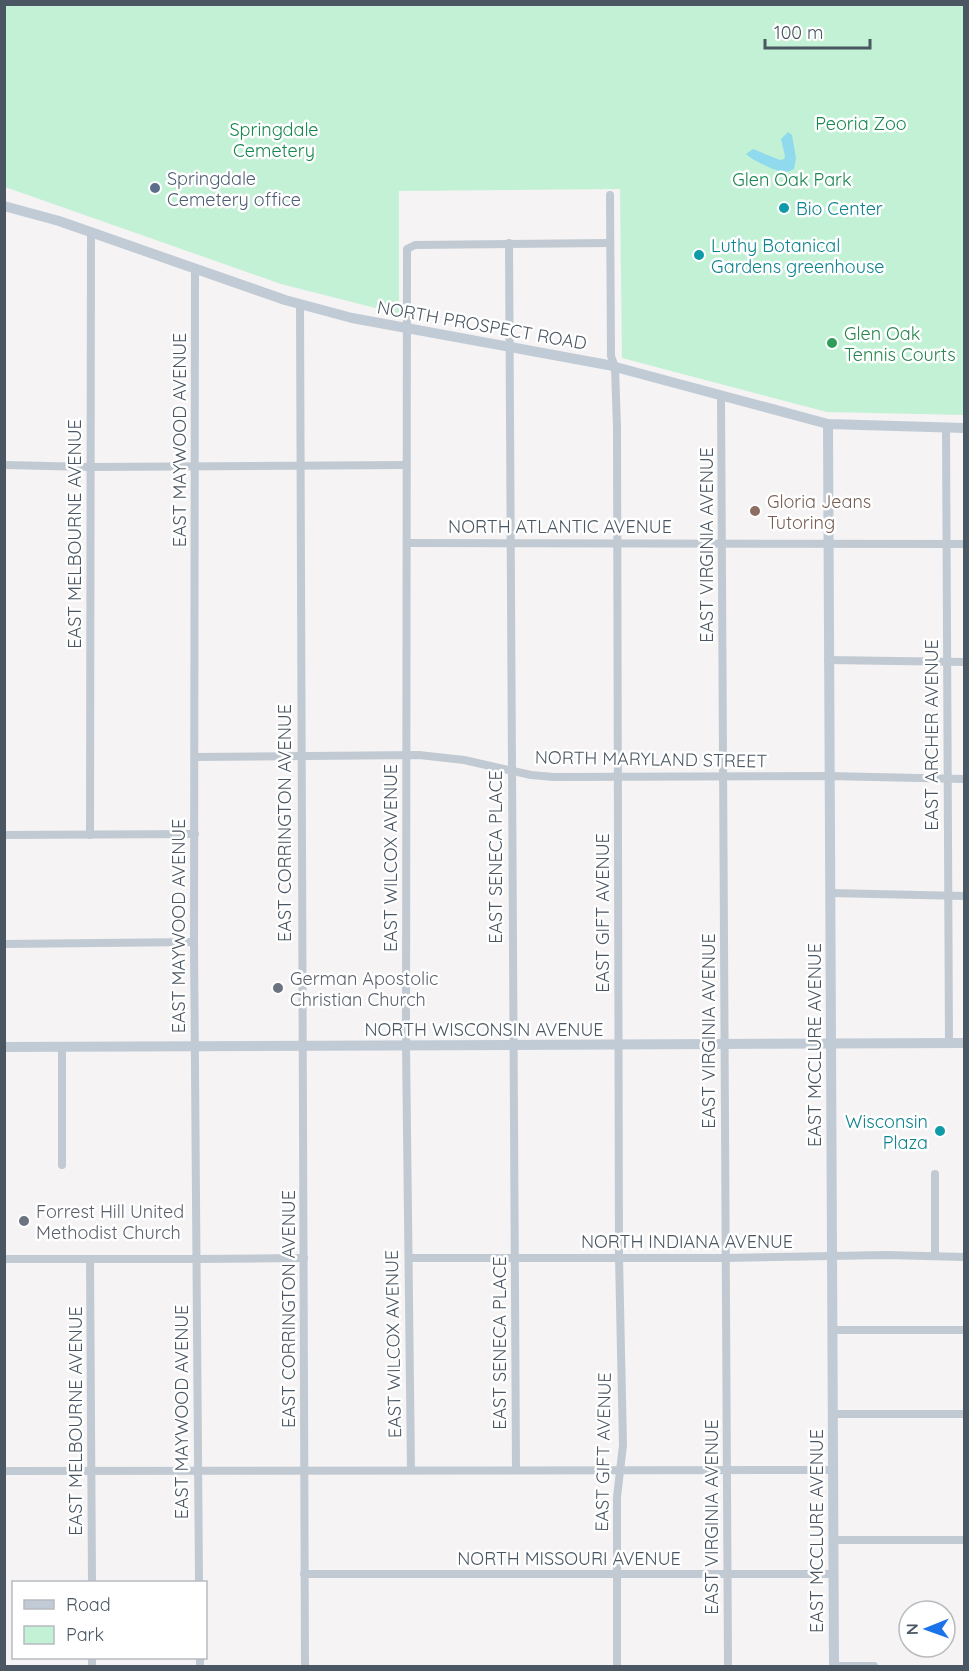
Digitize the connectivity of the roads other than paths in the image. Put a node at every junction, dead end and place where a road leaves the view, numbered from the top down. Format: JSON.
{"nodes":[{"id":1,"x":610,"y":195,"type":"dead end"},
{"id":2,"x":4,"y":206,"type":"edge"},
{"id":3,"x":91,"y":233,"type":"junction"},
{"id":4,"x":509,"y":243,"type":"junction"},
{"id":5,"x":609,"y":243,"type":"junction"},
{"id":6,"x":195,"y":269,"type":"junction"},
{"id":7,"x":300,"y":304,"type":"junction"},
{"id":8,"x":407,"y":328,"type":"junction"},
{"id":9,"x":510,"y":347,"type":"junction"},
{"id":10,"x":615,"y":367,"type":"junction"},
{"id":11,"x":721,"y":396,"type":"junction"},
{"id":12,"x":828,"y":424,"type":"junction"},
{"id":13,"x":946,"y":427,"type":"junction"},
{"id":14,"x":964,"y":428,"type":"edge"},
{"id":15,"x":4,"y":465,"type":"edge"},
{"id":16,"x":406,"y":465,"type":"junction"},
{"id":17,"x":300,"y":466,"type":"junction"},
{"id":18,"x":91,"y":467,"type":"junction"},
{"id":19,"x":196,"y":467,"type":"junction"},
{"id":20,"x":511,"y":542,"type":"junction"},
{"id":21,"x":616,"y":542,"type":"junction"},
{"id":22,"x":722,"y":542,"type":"junction"},
{"id":23,"x":828,"y":542,"type":"junction"},
{"id":24,"x":406,"y":543,"type":"junction"},
{"id":25,"x":946,"y":543,"type":"junction"},
{"id":26,"x":964,"y":544,"type":"edge"},
{"id":27,"x":828,"y":660,"type":"junction"},
{"id":28,"x":947,"y":662,"type":"junction"},
{"id":29,"x":964,"y":662,"type":"edge"},
{"id":30,"x":406,"y":755,"type":"junction"},
{"id":31,"x":300,"y":756,"type":"junction"},
{"id":32,"x":195,"y":757,"type":"junction"},
{"id":33,"x":511,"y":770,"type":"junction"},
{"id":34,"x":829,"y":776,"type":"junction"},
{"id":35,"x":618,"y":777,"type":"junction"},
{"id":36,"x":723,"y":777,"type":"junction"},
{"id":37,"x":947,"y":779,"type":"junction"},
{"id":38,"x":964,"y":779,"type":"edge"},
{"id":39,"x":195,"y":834,"type":"junction"},
{"id":40,"x":4,"y":835,"type":"edge"},
{"id":41,"x":90,"y":835,"type":"junction"},
{"id":42,"x":830,"y":893,"type":"junction"},
{"id":43,"x":948,"y":895,"type":"junction"},
{"id":44,"x":964,"y":896,"type":"edge"},
{"id":45,"x":194,"y":942,"type":"junction"},
{"id":46,"x":4,"y":944,"type":"edge"},
{"id":47,"x":964,"y":1043,"type":"edge"},
{"id":48,"x":830,"y":1044,"type":"junction"},
{"id":49,"x":949,"y":1044,"type":"junction"},
{"id":50,"x":302,"y":1045,"type":"junction"},
{"id":51,"x":406,"y":1045,"type":"junction"},
{"id":52,"x":513,"y":1045,"type":"junction"},
{"id":53,"x":619,"y":1045,"type":"junction"},
{"id":54,"x":725,"y":1045,"type":"junction"},
{"id":55,"x":195,"y":1046,"type":"junction"},
{"id":56,"x":4,"y":1047,"type":"edge"},
{"id":57,"x":62,"y":1047,"type":"junction"},
{"id":58,"x":62,"y":1165,"type":"dead end"},
{"id":59,"x":935,"y":1174,"type":"dead end"},
{"id":60,"x":832,"y":1256,"type":"junction"},
{"id":61,"x":936,"y":1256,"type":"junction"},
{"id":62,"x":619,"y":1257,"type":"junction"},
{"id":63,"x":964,"y":1257,"type":"edge"},
{"id":64,"x":4,"y":1258,"type":"edge"},
{"id":65,"x":304,"y":1258,"type":"junction"},
{"id":66,"x":409,"y":1258,"type":"junction"},
{"id":67,"x":515,"y":1258,"type":"junction"},
{"id":68,"x":726,"y":1258,"type":"junction"},
{"id":69,"x":90,"y":1259,"type":"junction"},
{"id":70,"x":196,"y":1259,"type":"junction"},
{"id":71,"x":832,"y":1330,"type":"junction"},
{"id":72,"x":964,"y":1330,"type":"edge"},
{"id":73,"x":832,"y":1414,"type":"junction"},
{"id":74,"x":964,"y":1414,"type":"edge"},
{"id":75,"x":411,"y":1470,"type":"junction"},
{"id":76,"x":516,"y":1470,"type":"junction"},
{"id":77,"x":727,"y":1470,"type":"junction"},
{"id":78,"x":832,"y":1470,"type":"junction"},
{"id":79,"x":4,"y":1471,"type":"edge"},
{"id":80,"x":92,"y":1471,"type":"junction"},
{"id":81,"x":197,"y":1471,"type":"junction"},
{"id":82,"x":305,"y":1471,"type":"junction"},
{"id":83,"x":619,"y":1471,"type":"junction"},
{"id":84,"x":833,"y":1540,"type":"junction"},
{"id":85,"x":964,"y":1540,"type":"edge"},
{"id":86,"x":304,"y":1574,"type":"junction"},
{"id":87,"x":833,"y":1574,"type":"junction"},
{"id":88,"x":727,"y":1575,"type":"junction"},
{"id":89,"x":617,"y":1576,"type":"junction"},
{"id":90,"x":92,"y":1581,"type":"edge"},
{"id":91,"x":199,"y":1581,"type":"edge"},
{"id":92,"x":305,"y":1666,"type":"edge"},
{"id":93,"x":617,"y":1666,"type":"edge"},
{"id":94,"x":728,"y":1666,"type":"edge"},
{"id":95,"x":834,"y":1666,"type":"edge"},
{"id":96,"x":874,"y":1666,"type":"edge"}],
"edges":[{"from":1,"to":5,"type":"street","name":"EAST GIFT AVENUE"},
{"from":2,"to":3,"type":"street","name":"NORTH PROSPECT ROAD"},
{"from":3,"to":6,"type":"street","name":"NORTH PROSPECT ROAD"},
{"from":3,"to":18,"type":"street","name":"EAST MELBOURNE AVENUE"},
{"from":4,"to":5,"type":"street"},
{"from":4,"to":8,"type":"street","name":"EAST WILCOX AVENUE"},
{"from":4,"to":9,"type":"street","name":"EAST SENECA PLACE"},
{"from":5,"to":10,"type":"street","name":"EAST GIFT AVENUE"},
{"from":6,"to":7,"type":"street","name":"NORTH PROSPECT ROAD"},
{"from":6,"to":19,"type":"street","name":"EAST MAYWOOD AVENUE"},
{"from":7,"to":8,"type":"street","name":"NORTH PROSPECT ROAD"},
{"from":7,"to":17,"type":"street","name":"EAST CORRINGTON AVENUE"},
{"from":8,"to":9,"type":"street","name":"NORTH PROSPECT ROAD"},
{"from":8,"to":16,"type":"street","name":"EAST WILCOX AVENUE"},
{"from":9,"to":10,"type":"street","name":"NORTH PROSPECT ROAD"},
{"from":9,"to":20,"type":"street","name":"EAST SENECA PLACE"},
{"from":10,"to":11,"type":"street","name":"NORTH PROSPECT ROAD"},
{"from":10,"to":21,"type":"street","name":"EAST GIFT AVENUE"},
{"from":11,"to":12,"type":"street","name":"NORTH PROSPECT ROAD"},
{"from":11,"to":22,"type":"street","name":"EAST VIRGINIA AVENUE"},
{"from":12,"to":13,"type":"street","name":"NORTH PROSPECT ROAD"},
{"from":12,"to":23,"type":"street","name":"EAST MCCLURE AVENUE"},
{"from":13,"to":14,"type":"street","name":"NORTH PROSPECT ROAD"},
{"from":13,"to":25,"type":"street","name":"EAST ARCHER AVENUE"},
{"from":15,"to":18,"type":"street"},
{"from":16,"to":17,"type":"street"},
{"from":16,"to":24,"type":"street","name":"EAST WILCOX AVENUE"},
{"from":17,"to":19,"type":"street"},
{"from":17,"to":31,"type":"street","name":"EAST CORRINGTON AVENUE"},
{"from":18,"to":19,"type":"street"},
{"from":18,"to":41,"type":"street","name":"EAST MELBOURNE AVENUE"},
{"from":19,"to":32,"type":"street","name":"EAST MAYWOOD AVENUE"},
{"from":20,"to":21,"type":"street","name":"NORTH ATLANTIC AVENUE"},
{"from":20,"to":24,"type":"street","name":"NORTH ATLANTIC AVENUE"},
{"from":20,"to":33,"type":"street","name":"EAST SENECA PLACE"},
{"from":21,"to":22,"type":"street","name":"NORTH ATLANTIC AVENUE"},
{"from":21,"to":35,"type":"street","name":"EAST GIFT AVENUE"},
{"from":22,"to":23,"type":"street","name":"NORTH ATLANTIC AVENUE"},
{"from":22,"to":36,"type":"street","name":"EAST VIRGINIA AVENUE"},
{"from":23,"to":25,"type":"street","name":"NORTH ATLANTIC AVENUE"},
{"from":23,"to":27,"type":"street","name":"EAST MCCLURE AVENUE"},
{"from":24,"to":30,"type":"street","name":"EAST WILCOX AVENUE"},
{"from":25,"to":26,"type":"street","name":"NORTH ATLANTIC AVENUE"},
{"from":25,"to":28,"type":"street","name":"EAST ARCHER AVENUE"},
{"from":27,"to":28,"type":"street"},
{"from":27,"to":34,"type":"street","name":"EAST MCCLURE AVENUE"},
{"from":28,"to":29,"type":"street"},
{"from":28,"to":37,"type":"street","name":"EAST ARCHER AVENUE"},
{"from":30,"to":31,"type":"street","name":"NORTH MARYLAND STREET"},
{"from":30,"to":33,"type":"street","name":"NORTH MARYLAND STREET"},
{"from":30,"to":51,"type":"street","name":"EAST WILCOX AVENUE"},
{"from":31,"to":32,"type":"street","name":"NORTH MARYLAND STREET"},
{"from":31,"to":50,"type":"street","name":"EAST CORRINGTON AVENUE"},
{"from":32,"to":39,"type":"street","name":"EAST MAYWOOD AVENUE"},
{"from":33,"to":35,"type":"street","name":"NORTH MARYLAND STREET"},
{"from":33,"to":52,"type":"street","name":"EAST SENECA PLACE"},
{"from":34,"to":36,"type":"street","name":"NORTH MARYLAND STREET"},
{"from":34,"to":37,"type":"street","name":"NORTH MARYLAND STREET"},
{"from":34,"to":42,"type":"street","name":"EAST MCCLURE AVENUE"},
{"from":35,"to":36,"type":"street","name":"NORTH MARYLAND STREET"},
{"from":35,"to":53,"type":"street","name":"EAST GIFT AVENUE"},
{"from":36,"to":54,"type":"street","name":"EAST VIRGINIA AVENUE"},
{"from":37,"to":38,"type":"street","name":"NORTH MARYLAND STREET"},
{"from":37,"to":43,"type":"street","name":"EAST ARCHER AVENUE"},
{"from":39,"to":41,"type":"street"},
{"from":39,"to":45,"type":"street","name":"EAST MAYWOOD AVENUE"},
{"from":40,"to":41,"type":"street"},
{"from":42,"to":43,"type":"street"},
{"from":42,"to":48,"type":"street","name":"EAST MCCLURE AVENUE"},
{"from":43,"to":44,"type":"street"},
{"from":43,"to":49,"type":"street","name":"EAST ARCHER AVENUE"},
{"from":45,"to":46,"type":"street"},
{"from":45,"to":55,"type":"street","name":"EAST MAYWOOD AVENUE"},
{"from":47,"to":49,"type":"street","name":"NORTH WISCONSIN AVENUE"},
{"from":48,"to":49,"type":"street","name":"NORTH WISCONSIN AVENUE"},
{"from":48,"to":54,"type":"street","name":"NORTH WISCONSIN AVENUE"},
{"from":48,"to":60,"type":"street","name":"EAST MCCLURE AVENUE"},
{"from":50,"to":51,"type":"street","name":"NORTH WISCONSIN AVENUE"},
{"from":50,"to":55,"type":"street","name":"NORTH WISCONSIN AVENUE"},
{"from":50,"to":65,"type":"street","name":"EAST CORRINGTON AVENUE"},
{"from":51,"to":52,"type":"street","name":"NORTH WISCONSIN AVENUE"},
{"from":51,"to":66,"type":"street","name":"EAST WILCOX AVENUE"},
{"from":52,"to":53,"type":"street","name":"NORTH WISCONSIN AVENUE"},
{"from":52,"to":67,"type":"street","name":"EAST SENECA PLACE"},
{"from":53,"to":54,"type":"street","name":"NORTH WISCONSIN AVENUE"},
{"from":53,"to":62,"type":"street","name":"EAST GIFT AVENUE"},
{"from":54,"to":68,"type":"street","name":"EAST VIRGINIA AVENUE"},
{"from":55,"to":57,"type":"street","name":"NORTH WISCONSIN AVENUE"},
{"from":55,"to":70,"type":"street","name":"EAST MAYWOOD AVENUE"},
{"from":56,"to":57,"type":"street","name":"NORTH WISCONSIN AVENUE"},
{"from":57,"to":58,"type":"street"},
{"from":59,"to":61,"type":"street"},
{"from":60,"to":61,"type":"street","name":"NORTH INDIANA AVENUE"},
{"from":60,"to":68,"type":"street","name":"NORTH INDIANA AVENUE"},
{"from":60,"to":71,"type":"street","name":"EAST MCCLURE AVENUE"},
{"from":61,"to":63,"type":"street","name":"NORTH INDIANA AVENUE"},
{"from":62,"to":67,"type":"street","name":"NORTH INDIANA AVENUE"},
{"from":62,"to":68,"type":"street","name":"NORTH INDIANA AVENUE"},
{"from":62,"to":83,"type":"street","name":"EAST GIFT AVENUE"},
{"from":64,"to":69,"type":"street"},
{"from":65,"to":70,"type":"street"},
{"from":65,"to":82,"type":"street","name":"EAST CORRINGTON AVENUE"},
{"from":66,"to":67,"type":"street","name":"NORTH INDIANA AVENUE"},
{"from":66,"to":75,"type":"street","name":"EAST WILCOX AVENUE"},
{"from":67,"to":76,"type":"street","name":"EAST SENECA PLACE"},
{"from":68,"to":77,"type":"street","name":"EAST VIRGINIA AVENUE"},
{"from":69,"to":70,"type":"street"},
{"from":69,"to":80,"type":"street","name":"EAST MELBOURNE AVENUE"},
{"from":70,"to":81,"type":"street","name":"EAST MAYWOOD AVENUE"},
{"from":71,"to":72,"type":"street"},
{"from":71,"to":73,"type":"street","name":"EAST MCCLURE AVENUE"},
{"from":73,"to":74,"type":"street"},
{"from":73,"to":78,"type":"street","name":"EAST MCCLURE AVENUE"},
{"from":75,"to":76,"type":"street"},
{"from":75,"to":82,"type":"street"},
{"from":76,"to":83,"type":"street"},
{"from":77,"to":78,"type":"street"},
{"from":77,"to":83,"type":"street"},
{"from":77,"to":88,"type":"street","name":"EAST VIRGINIA AVENUE"},
{"from":78,"to":84,"type":"street","name":"EAST MCCLURE AVENUE"},
{"from":79,"to":80,"type":"street"},
{"from":80,"to":81,"type":"street"},
{"from":80,"to":90,"type":"street","name":"EAST MELBOURNE AVENUE"},
{"from":81,"to":82,"type":"street"},
{"from":81,"to":91,"type":"street","name":"EAST MAYWOOD AVENUE"},
{"from":82,"to":86,"type":"street","name":"EAST CORRINGTON AVENUE"},
{"from":83,"to":89,"type":"street","name":"EAST GIFT AVENUE"},
{"from":84,"to":85,"type":"street"},
{"from":84,"to":87,"type":"street","name":"EAST MCCLURE AVENUE"},
{"from":86,"to":89,"type":"street","name":"NORTH MISSOURI AVENUE"},
{"from":86,"to":92,"type":"street","name":"EAST CORRINGTON AVENUE"},
{"from":87,"to":88,"type":"street","name":"NORTH MISSOURI AVENUE"},
{"from":87,"to":95,"type":"street","name":"EAST MCCLURE AVENUE"},
{"from":88,"to":89,"type":"street","name":"NORTH MISSOURI AVENUE"},
{"from":88,"to":94,"type":"street","name":"EAST VIRGINIA AVENUE"},
{"from":89,"to":93,"type":"street","name":"EAST GIFT AVENUE"},
{"from":95,"to":96,"type":"street"}]}
